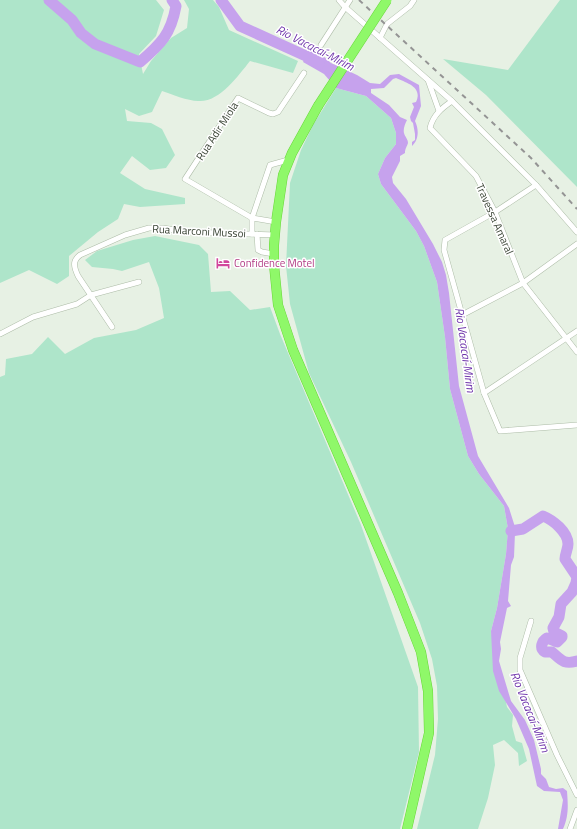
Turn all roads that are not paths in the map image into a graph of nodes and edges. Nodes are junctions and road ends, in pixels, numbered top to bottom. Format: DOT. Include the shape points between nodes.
graph roads {
  1 [pos="339,0"];
  2 [pos="350,0"];
  3 [pos="387,0"];
  4 [pos="414,0"];
  5 [pos="345,7"];
  6 [pos="380,38"];
  7 [pos="321,45"];
  8 [pos="304,73"];
  9 [pos="428,79"];
  10 [pos="452,100"];
  11 [pos="439,111"];
  12 [pos="288,160"];
  13 [pos="536,186"];
  14 [pos="495,212"];
  15 [pos="252,218"];
  16 [pos="276,222"];
  17 [pos="577,232"];
  18 [pos="254,234"];
  19 [pos="275,236"];
  20 [pos="577,244"];
  21 [pos="274,254"];
  22 [pos="139,282"];
  23 [pos="523,283"];
  24 [pos="91,295"];
  25 [pos="462,315"];
  26 [pos="112,326"];
  27 [pos="577,331"];
  28 [pos="0,334"];
  29 [pos="567,339"];
  30 [pos="577,352"];
  31 [pos="484,393"];
  32 [pos="577,426"];
  33 [pos="531,621"];
  34 [pos="577,794"];
  35 [pos="577,810"];
  36 [pos="407,829"];
  37 [pos="570,829"];
  1 -- 5 [label="street"];
  2 -- 5 [label="street"];
  3 -- 12 [label="highway, bridge" via="318,106"];
  4 -- 6 [label="street" via="387,24"];
  5 -- 6 [label="street"];
  5 -- 7 [label="street"];
  6 -- 9 [label="street"];
  8 -- 15 [label="street, Rua Adir Miola" via="278,112 273,114 238,98 185,179"];
  9 -- 10 [label="street"];
  9 -- 11 [label="street"];
  10 -- 11 [label="street, Travessa Amaral"];
  10 -- 13 [label="street"];
  11 -- 14 [label="street, Travessa Amaral" via="430,128 476,176"];
  12 -- 15 [label="street" via="270,165"];
  12 -- 16 [label="highway" via="283,175"];
  13 -- 14 [label="street"];
  13 -- 17 [label="street"];
  14 -- 23 [label="street, Travessa Amaral"];
  14 -- 25 [label="street" via="446,240 444,245"];
  15 -- 16 [label="street"];
  15 -- 18 [label="street"];
  16 -- 19 [label="highway"];
  18 -- 19 [label="street, Rua Marconi Mussoi"];
  18 -- 21 [label="street" via="258,250"];
  18 -- 24 [label="street, Rua Marconi Mussoi" via="149,228 125,235 76,258 76,271"];
  19 -- 21 [label="highway"];
  20 -- 23 [label="street"];
  21 -- 36 [label="highway" via="278,305 293,350 421,652 428,691 429,734"];
  22 -- 24 [label="street"];
  23 -- 25 [label="street"];
  23 -- 29 [label="street, Travessa Amaral"];
  24 -- 26 [label="street, Rua Marconi Mussoi"];
  24 -- 28 [label="street" via="77,304 33,317"];
  25 -- 31 [label="street"];
  27 -- 29 [label="street"];
  29 -- 30 [label="street, Travessa Amaral"];
  29 -- 31 [label="street"];
  31 -- 32 [label="street" via="500,431"];
  33 -- 34 [label="street" via="520,658 520,670"];
  35 -- 37 [label="street"];
}
